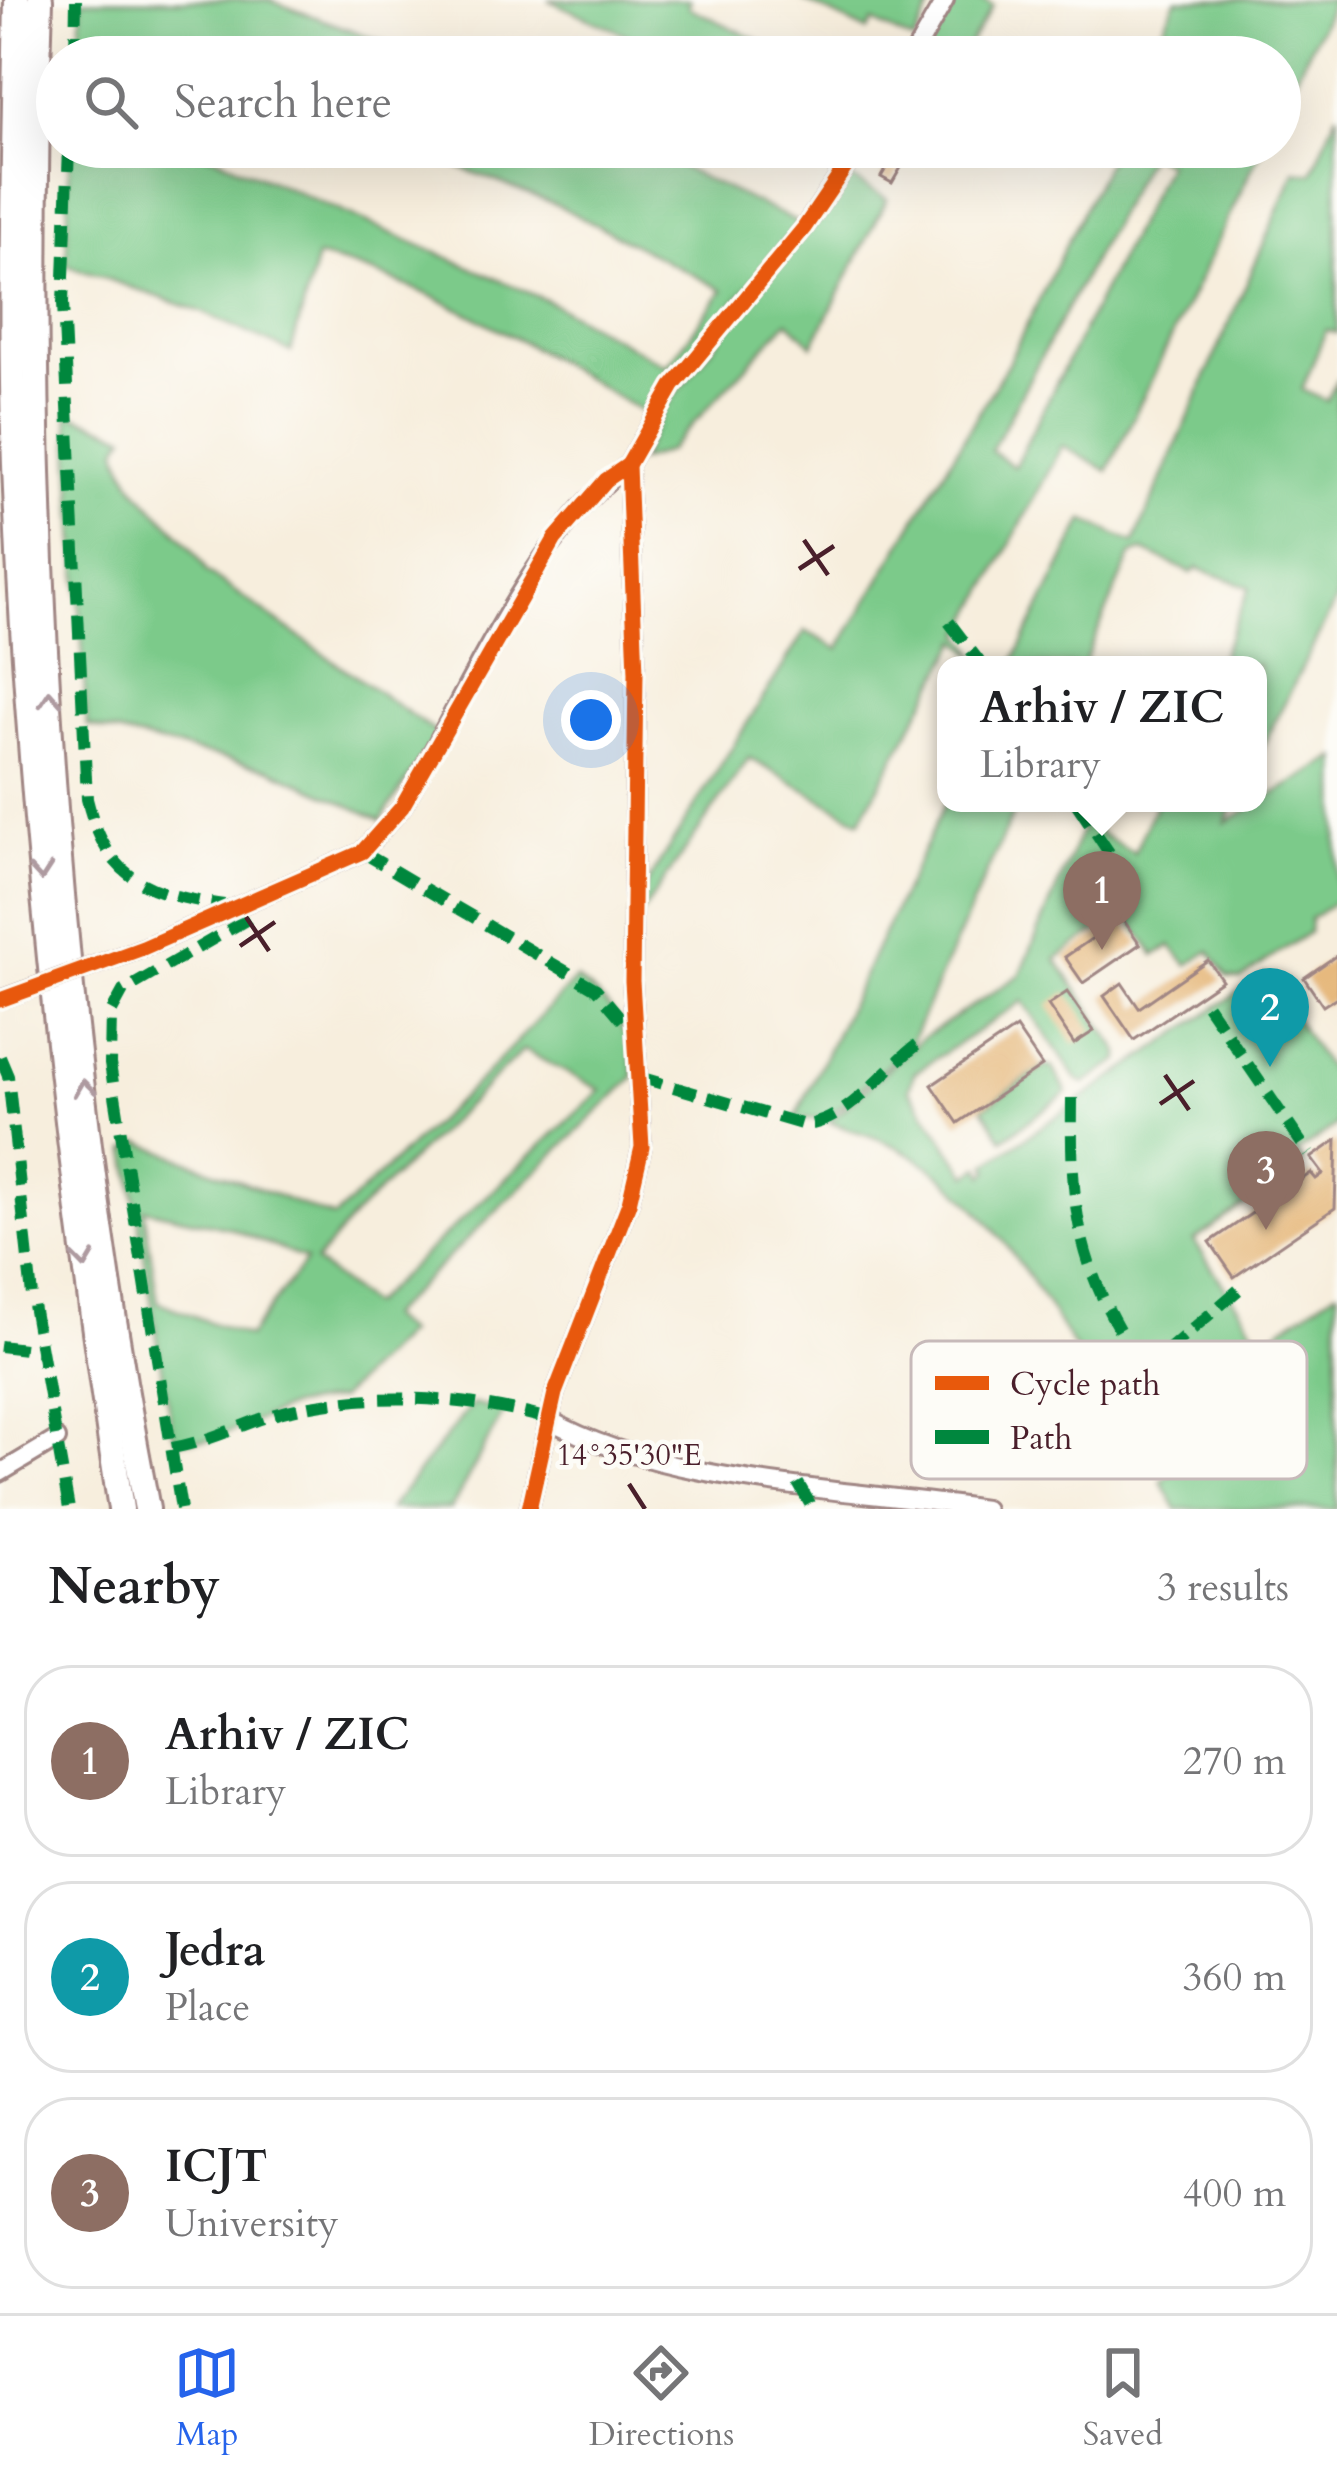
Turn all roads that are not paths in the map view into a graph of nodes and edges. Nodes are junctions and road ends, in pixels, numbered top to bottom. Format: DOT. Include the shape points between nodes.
graph roads {
  1 [pos="17,0"];
  2 [pos="40,0"];
  3 [pos="945,0"];
  4 [pos="39,36"];
  5 [pos="924,36"];
  6 [pos="37,168"];
  7 [pos="845,168"];
  8 [pos="628,465"];
  9 [pos="1,1000"];
  10 [pos="548,1419"];
  11 [pos="57,1439"];
  12 [pos="0,1473"];
  13 [pos="121,1509"];
  14 [pos="147,1509"];
  15 [pos="529,1509"];
  16 [pos="985,1509"];
  1 -- 13 [label="highway, one-way" via="15,485 26,688 52,998"];
  4 -- 2 [label="highway, one-way"];
  3 -- 5 [label="street"];
  14 -- 6 [label="highway, one-way" via="72,995 50,698"];
  7 -- 8 [label="street" via="673,386"];
  8 -- 9 [label="street, bridge" via="555,538 402,806 362,852"];
  8 -- 10 [label="street" via="636,673 632,981 642,1147 629,1203"];
  10 -- 15 [label="street"];
  10 -- 16 [label="street" via="604,1444 713,1471"];
  11 -- 12 [label="street"];
}
